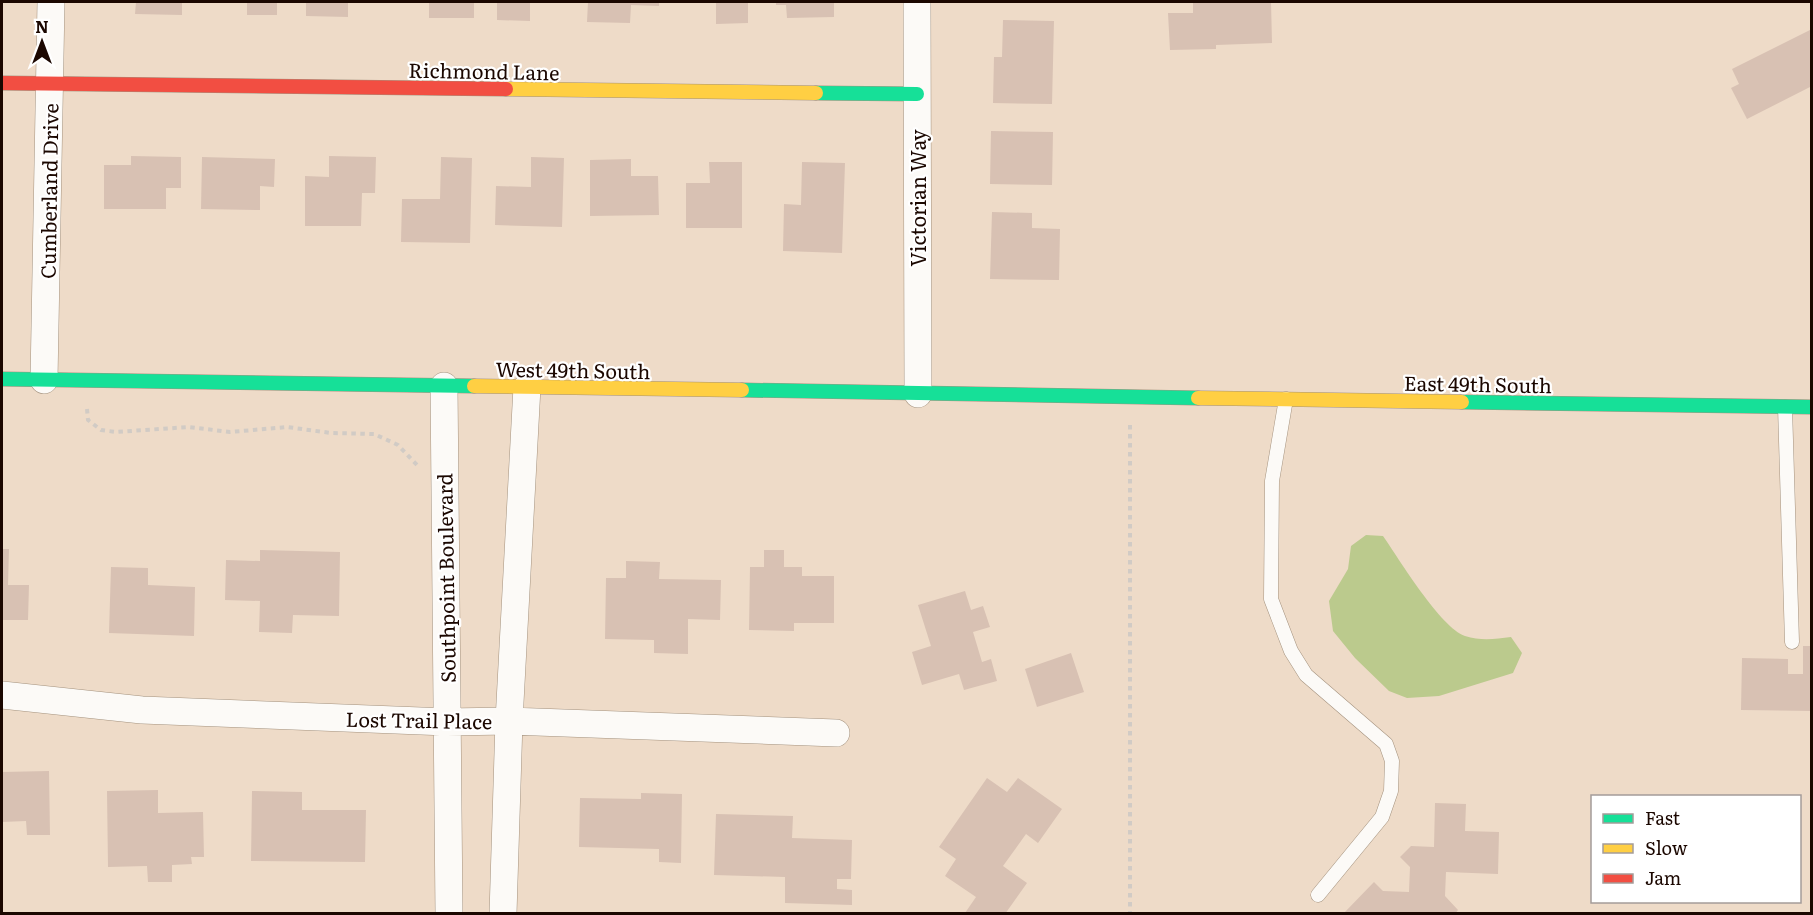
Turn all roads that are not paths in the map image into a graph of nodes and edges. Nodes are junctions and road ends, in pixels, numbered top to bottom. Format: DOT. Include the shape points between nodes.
graph roads {
  1 [pos="51,2"];
  2 [pos="917,2"];
  3 [pos="2,83"];
  4 [pos="50,84"];
  5 [pos="916,94"];
  6 [pos="2,379"];
  7 [pos="44,380"];
  8 [pos="444,386"];
  9 [pos="527,387"];
  10 [pos="918,394"];
  11 [pos="1144,397"];
  12 [pos="1286,399"];
  13 [pos="1785,407"];
  14 [pos="1812,408"];
  15 [pos="1792,642"];
  16 [pos="2,695"];
  17 [pos="509,721"];
  18 [pos="447,722"];
  19 [pos="836,733"];
  20 [pos="1318,895"];
  21 [pos="449,914"];
  22 [pos="503,914"];
  1 -- 4 [label="street, Cumberland Drive"];
  2 -- 5 [label="street, Victorian Way"];
  3 -- 4 [label="street, Richmond Lane"];
  4 -- 5 [label="street, Richmond Lane"];
  4 -- 7 [label="street, Cumberland Drive"];
  5 -- 10 [label="street, Victorian Way"];
  6 -- 7 [label="street, West 49th South"];
  7 -- 8 [label="street, West 49th South"];
  8 -- 9 [label="street, West 49th South"];
  8 -- 18 [label="street, Southpoint Boulevard"];
  9 -- 10 [label="street, West 49th South"];
  9 -- 17 [label="street"];
  10 -- 11 [label="street, West 49th South"];
  11 -- 12 [label="street, East 49th South"];
  12 -- 13 [label="street, East 49th South"];
  12 -- 20 [label="lane" via="1272,481 1271,598 1291,651 1306,675 1386,744 1392,761 1391,790 1382,817"];
  13 -- 14 [label="street, East 49th South"];
  13 -- 15 [label="lane"];
  16 -- 18 [label="street, Lost Trail Place" via="142,710"];
  17 -- 18 [label="street, Lost Trail Place"];
  17 -- 19 [label="street, Lost Trail Place"];
  17 -- 22 [label="street"];
  18 -- 21 [label="street, Southpoint Boulevard"];
}
